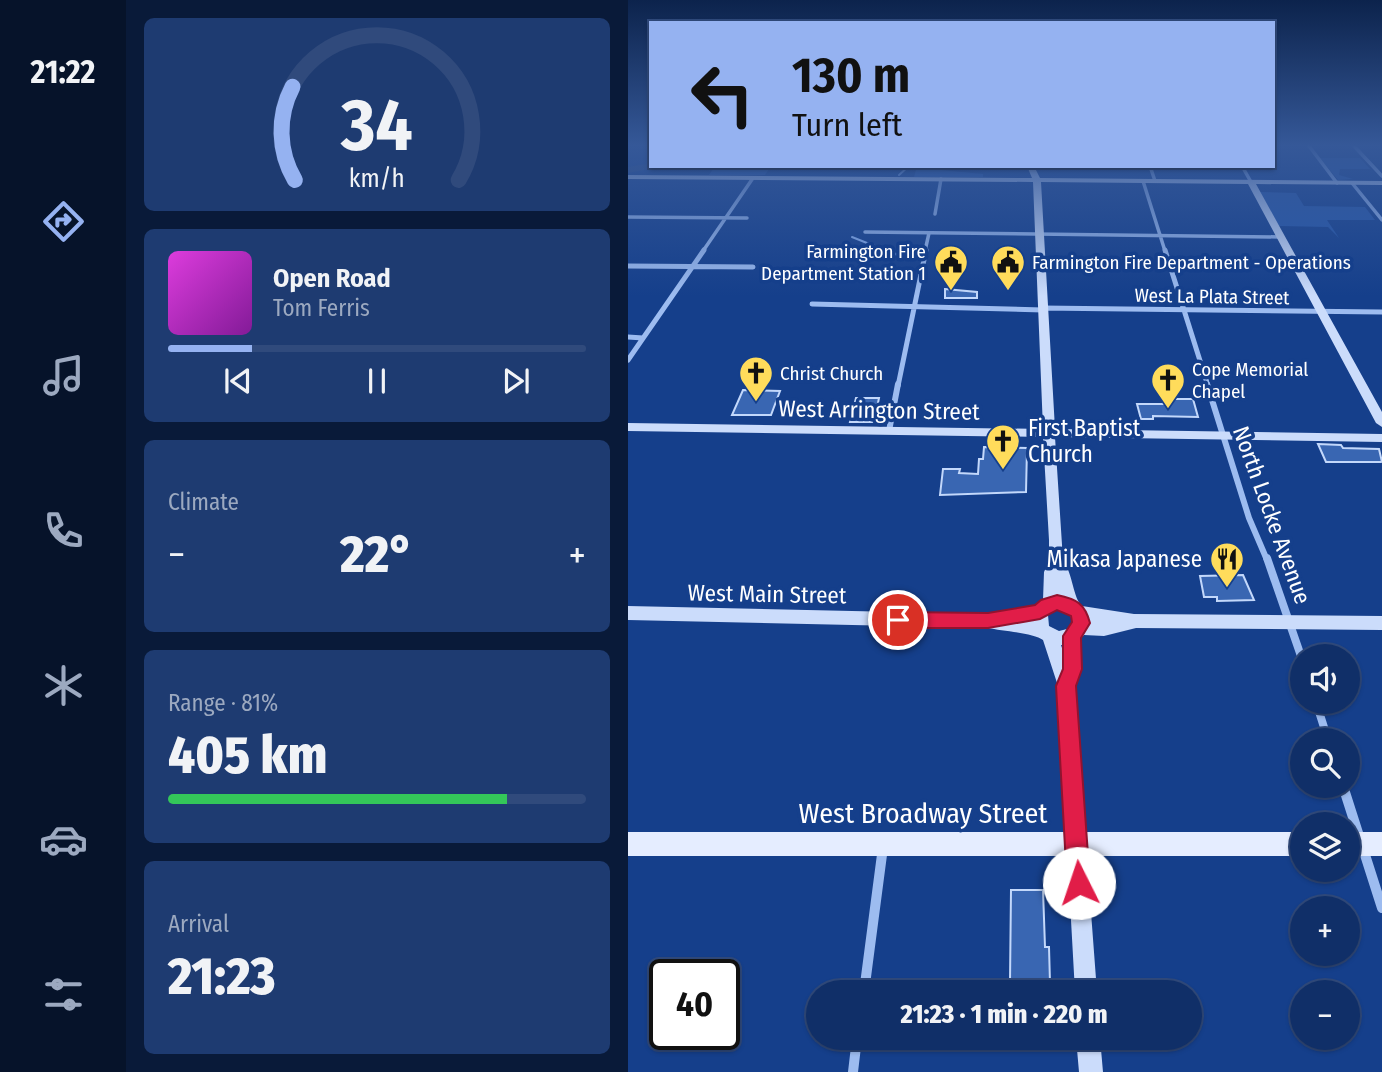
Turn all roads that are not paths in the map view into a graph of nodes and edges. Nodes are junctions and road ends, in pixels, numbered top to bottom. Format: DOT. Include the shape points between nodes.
graph roads {
  1 [pos="741,196"];
  2 [pos="938,196"];
  3 [pos="1038,196"];
  4 [pos="1148,196"];
  5 [pos="1259,196"];
  6 [pos="1363,196"];
  7 [pos="935,214"];
  8 [pos="628,217"];
  9 [pos="726,218"];
  10 [pos="747,218"];
  11 [pos="1382,220"];
  12 [pos="865,232"];
  13 [pos="929,233"];
  14 [pos="1040,234"];
  15 [pos="1160,236"];
  16 [pos="1281,237"];
  17 [pos="628,266"];
  18 [pos="693,266"];
  19 [pos="753,267"];
  20 [pos="812,304"];
  21 [pos="914,308"];
  22 [pos="1042,309"];
  23 [pos="1183,310"];
  24 [pos="1322,312"];
  25 [pos="1382,312"];
  26 [pos="628,337"];
  27 [pos="643,338"];
  28 [pos="628,360"];
  29 [pos="1382,423"];
  30 [pos="628,428"];
  31 [pos="889,431"];
  32 [pos="1049,434"];
  33 [pos="1223,436"];
  34 [pos="1382,438"];
  35 [pos="1056,561"];
  36 [pos="1046,608"];
  37 [pos="628,613"];
  38 [pos="1075,620"];
  39 [pos="988,621"];
  40 [pos="1290,622"];
  41 [pos="1382,623"];
  42 [pos="1045,632"];
  43 [pos="1297,644"];
  44 [pos="1066,686"];
  45 [pos="1347,798"];
  46 [pos="883,842"];
  47 [pos="628,844"];
  48 [pos="1076,844"];
  49 [pos="1290,844"];
  50 [pos="1363,844"];
  51 [pos="1382,908"];
  52 [pos="866,980"];
  53 [pos="1085,980"];
  54 [pos="856,1050"];
  55 [pos="1089,1050"];
  56 [pos="853,1072"];
  57 [pos="1091,1072"];
  1 -- 9 [label="street"];
  2 -- 7 [label="street"];
  3 -- 14 [label="main road"];
  4 -- 15 [label="street, North Locke Avenue"];
  5 -- 16 [label="main road"];
  6 -- 11 [label="street"];
  8 -- 9 [label="street"];
  9 -- 10 [label="street"];
  9 -- 18 [label="street"];
  12 -- 13 [label="street"];
  13 -- 14 [label="street"];
  13 -- 21 [label="street"];
  14 -- 15 [label="street"];
  14 -- 22 [label="main road"];
  15 -- 16 [label="street"];
  15 -- 23 [label="street, North Locke Avenue"];
  16 -- 24 [label="main road"];
  17 -- 18 [label="street"];
  18 -- 19 [label="street"];
  18 -- 27 [label="street"];
  20 -- 21 [label="street, West La Plata Street"];
  21 -- 22 [label="street, West La Plata Street"];
  21 -- 31 [label="street"];
  22 -- 23 [label="street, West La Plata Street"];
  22 -- 32 [label="main road"];
  23 -- 24 [label="street, West La Plata Street"];
  23 -- 33 [label="street, North Locke Avenue"];
  24 -- 25 [label="street, West La Plata Street"];
  24 -- 29 [label="main road"];
  26 -- 27 [label="street"];
  27 -- 28 [label="street"];
  30 -- 31 [label="main road, West Arrington Street"];
  31 -- 32 [label="main road, West Arrington Street"];
  32 -- 33 [label="main road, West Arrington Street"];
  32 -- 35 [label="main road"];
  33 -- 34 [label="main road, West Arrington Street"];
  33 -- 40 [label="street, North Locke Avenue"];
  35 -- 36 [label="main road"];
  35 -- 38 [label="main road" via="1064,573"];
  36 -- 38 [label="main road, West Main Street"];
  36 -- 39 [label="main road, West Main Street"];
  36 -- 42 [label="main road"];
  37 -- 39 [label="main road, West Main Street"];
  38 -- 40 [label="main road" via="1104,629 1134,621"];
  38 -- 42 [label="main road, West Main Street"];
  38 -- 44 [label="main road" via="1073,669"];
  39 -- 42 [label="main road, West Main Street"];
  40 -- 41 [label="main road"];
  40 -- 43 [label="street, North Locke Avenue"];
  42 -- 44 [label="main road"];
  44 -- 48 [label="main road"];
  45 -- 50 [label="street"];
  46 -- 47 [label="main road, West Broadway Street"];
  46 -- 48 [label="main road, West Broadway Street"];
  46 -- 52 [label="street"];
  48 -- 49 [label="main road, West Broadway Street"];
  48 -- 53 [label="main road"];
  50 -- 51 [label="street"];
  54 -- 56 [label="street"];
  55 -- 57 [label="main road"];
}
